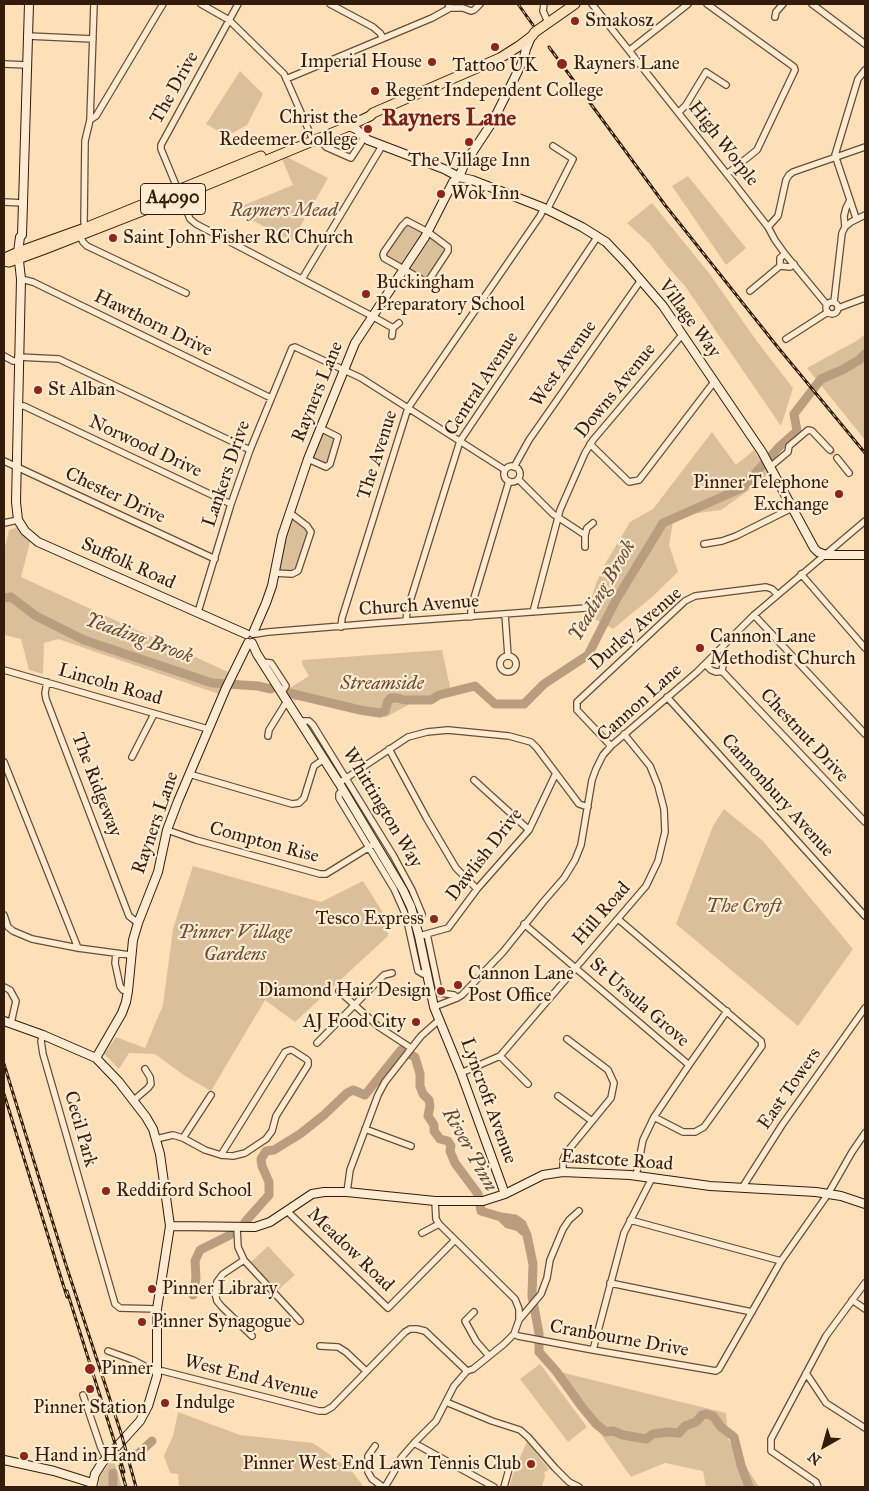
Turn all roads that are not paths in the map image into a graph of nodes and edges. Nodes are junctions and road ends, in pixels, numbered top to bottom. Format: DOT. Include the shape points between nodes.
graph roads {
  1 [pos="29,4"];
  2 [pos="94,4"];
  3 [pos="163,4"];
  4 [pos="201,4"];
  5 [pos="238,4"];
  6 [pos="330,4"];
  7 [pos="480,4"];
  8 [pos="544,4"];
  9 [pos="575,4"];
  10 [pos="592,4"];
  11 [pos="688,4"];
  12 [pos="707,4"];
  13 [pos="783,4"];
  14 [pos="812,4"];
  15 [pos="449,6"];
  16 [pos="775,16"];
  17 [pos="229,20"];
  18 [pos="548,22"];
  19 [pos="533,34"];
  20 [pos="28,36"];
  21 [pos="383,38"];
  22 [pos="93,39"];
  23 [pos="865,44"];
  24 [pos="510,50"];
  25 [pos="630,50"];
  26 [pos="4,64"];
  27 [pos="27,65"];
  28 [pos="521,66"];
  29 [pos="865,70"];
  30 [pos="286,79"];
  31 [pos="726,85"];
  32 [pos="679,112"];
  33 [pos="361,118"];
  34 [pos="90,120"];
  35 [pos="349,126"];
  36 [pos="314,138"];
  37 [pos="364,138"];
  38 [pos="382,146"];
  39 [pos="553,146"];
  40 [pos="865,146"];
  41 [pos="835,157"];
  42 [pos="463,166"];
  43 [pos="727,174"];
  44 [pos="453,176"];
  45 [pos="469,179"];
  46 [pos="179,192"];
  47 [pos="850,200"];
  48 [pos="4,202"];
  49 [pos="23,203"];
  50 [pos="546,209"];
  51 [pos="865,215"];
  52 [pos="856,218"];
  53 [pos="768,227"];
  54 [pos="845,227"];
  55 [pos="428,232"];
  56 [pos="84,233"];
  57 [pos="598,236"];
  58 [pos="785,254"];
  59 [pos="21,255"];
  60 [pos="4,261"];
  61 [pos="794,264"];
  62 [pos="780,266"];
  63 [pos="404,270"];
  64 [pos="21,279"];
  65 [pos="302,280"];
  66 [pos="641,280"];
  67 [pos="750,291"];
  68 [pos="186,293"];
  69 [pos="865,298"];
  70 [pos="834,302"];
  71 [pos="827,305"];
  72 [pos="838,308"];
  73 [pos="828,312"];
  74 [pos="372,316"];
  75 [pos="400,324"];
  76 [pos="393,328"];
  77 [pos="682,335"];
  78 [pos="392,336"];
  79 [pos="786,339"];
  80 [pos="4,356"];
  81 [pos="18,359"];
  82 [pos="344,371"];
  83 [pos="714,382"];
  84 [pos="271,398"];
  85 [pos="18,406"];
  86 [pos="408,408"];
  87 [pos="320,428"];
  88 [pos="460,441"];
  89 [pos="590,444"];
  90 [pos="250,450"];
  91 [pos="830,450"];
  92 [pos="837,458"];
  93 [pos="308,459"];
  94 [pos="4,461"];
  95 [pos="768,463"];
  96 [pos="17,467"];
  97 [pos="514,467"];
  98 [pos="506,470"];
  99 [pos="849,473"];
  100 [pos="518,479"];
  101 [pos="509,481"];
  102 [pos="231,504"];
  103 [pos="792,508"];
  104 [pos="290,513"];
  105 [pos="558,517"];
  106 [pos="18,520"];
  107 [pos="865,521"];
  108 [pos="4,523"];
  109 [pos="592,523"];
  110 [pos="585,535"];
  111 [pos="704,544"];
  112 [pos="585,547"];
  113 [pos="826,555"];
  114 [pos="865,555"];
  115 [pos="215,559"];
  116 [pos="274,573"];
  117 [pos="801,574"];
  118 [pos="777,594"];
  119 [pos="586,608"];
  120 [pos="198,612"];
  121 [pos="533,612"];
  122 [pos="505,614"];
  123 [pos="754,615"];
  124 [pos="471,617"];
  125 [pos="406,621"];
  126 [pos="341,627"];
  127 [pos="254,633"];
  128 [pos="250,643"];
  129 [pos="865,648"];
  130 [pos="256,652"];
  131 [pos="242,653"];
  132 [pos="715,653"];
  133 [pos="508,656"];
  134 [pos="705,664"];
  135 [pos="4,670"];
  136 [pos="722,671"];
  137 [pos="47,682"];
  138 [pos="666,697"];
  139 [pos="287,701"];
  140 [pos="154,714"];
  141 [pos="300,721"];
  142 [pos="208,729"];
  143 [pos="624,734"];
  144 [pos="865,734"];
  145 [pos="268,736"];
  146 [pos="611,746"];
  147 [pos="389,749"];
  148 [pos="132,757"];
  149 [pos="324,759"];
  150 [pos="4,762"];
  151 [pos="556,773"];
  152 [pos="190,774"];
  153 [pos="474,780"];
  154 [pos="343,783"];
  155 [pos="588,808"];
  156 [pos="865,822"];
  157 [pos="168,830"];
  158 [pos="529,830"];
  159 [pos="373,845"];
  160 [pos="477,889"];
  161 [pos="4,915"];
  162 [pos="865,916"];
  163 [pos="618,919"];
  164 [pos="415,920"];
  165 [pos="138,923"];
  166 [pos="524,924"];
  167 [pos="423,935"];
  168 [pos="78,948"];
  169 [pos="116,954"];
  170 [pos="130,955"];
  171 [pos="576,968"];
  172 [pos="392,973"];
  173 [pos="427,973"];
  174 [pos="4,988"];
  175 [pos="128,991"];
  176 [pos="339,991"];
  177 [pos="457,998"];
  178 [pos="356,1004"];
  179 [pos="434,1008"];
  180 [pos="865,1008"];
  181 [pos="726,1011"];
  182 [pos="439,1020"];
  183 [pos="7,1022"];
  184 [pos="44,1035"];
  185 [pos="567,1040"];
  186 [pos="317,1043"];
  187 [pos="408,1052"];
  188 [pos="500,1056"];
  189 [pos="96,1058"];
  190 [pos="689,1064"];
  191 [pos="145,1069"];
  192 [pos="461,1073"];
  193 [pos="528,1084"];
  194 [pos="211,1095"];
  195 [pos="558,1096"];
  196 [pos="134,1100"];
  197 [pos="654,1117"];
  198 [pos="592,1121"];
  199 [pos="365,1129"];
  200 [pos="865,1134"];
  201 [pos="183,1138"];
  202 [pos="156,1139"];
  203 [pos="411,1146"];
  204 [pos="221,1155"];
  205 [pos="563,1172"];
  206 [pos="636,1176"];
  207 [pos="652,1178"];
  208 [pos="742,1188"];
  209 [pos="347,1192"];
  210 [pos="505,1194"];
  211 [pos="828,1194"];
  212 [pos="435,1201"];
  213 [pos="865,1204"];
  214 [pos="287,1211"];
  215 [pos="579,1211"];
  216 [pos="630,1220"];
  217 [pos="439,1224"];
  218 [pos="170,1226"];
  219 [pos="237,1228"];
  220 [pos="422,1232"];
  221 [pos="455,1240"];
  222 [pos="244,1260"];
  223 [pos="781,1261"];
  224 [pos="610,1283"];
  225 [pos="865,1283"];
  226 [pos="852,1300"];
  227 [pos="157,1309"];
  228 [pos="865,1310"];
  229 [pos="474,1312"];
  230 [pos="752,1312"];
  231 [pos="519,1320"];
  232 [pos="300,1321"];
  233 [pos="514,1334"];
  234 [pos="252,1336"];
  235 [pos="320,1346"];
  236 [pos="593,1350"];
  237 [pos="108,1351"];
  238 [pos="489,1356"];
  239 [pos="158,1371"];
  240 [pos="366,1371"];
  241 [pos="467,1371"];
  242 [pos="806,1373"];
  243 [pos="83,1395"];
  244 [pos="446,1402"];
  245 [pos="865,1428"];
  246 [pos="414,1443"];
  247 [pos="375,1446"];
  248 [pos="106,1458"];
  249 [pos="4,1460"];
  250 [pos="512,1462"];
  251 [pos="92,1485"];
  252 [pos="384,1487"];
  253 [pos="494,1487"];
  254 [pos="504,1487"];
  255 [pos="578,1487"];
  256 [pos="818,1487"];
  1 -- 20 [label="street"];
  2 -- 22 [label="street"];
  3 -- 34 [label="street" via="96,116"];
  4 -- 17 [label="street"];
  5 -- 17 [label="street, The Drive"];
  6 -- 21 [label="street" via="373,27"];
  7 -- 15 [label="street" via="471,11"];
  8 -- 18 [label="street"];
  9 -- 18 [label="main road, A4090"];
  10 -- 25 [label="street, High Worple"];
  11 -- 25 [label="street"];
  12 -- 43 [label="street" via="795,70 757,150"];
  13 -- 16 [label="street"];
  14 -- 23 [label="street"];
  15 -- 21 [label="street" via="432,18"];
  17 -- 30 [label="street"];
  17 -- 46 [label="street, The Drive" via="161,145"];
  18 -- 19 [label="main road, A4090"];
  19 -- 24 [label="main road, A4090"];
  19 -- 24 [label="main road, A4090" via="529,33"];
  19 -- 28 [label="street, Rayners Lane"];
  20 -- 22 [label="street"];
  20 -- 27 [label="street"];
  21 -- 30 [label="street"];
  22 -- 34 [label="street"];
  24 -- 28 [label="street" via="520,56"];
  24 -- 33 [label="main road, A4090" via="500,58"];
  25 -- 32 [label="street, High Worple"];
  26 -- 27 [label="street"];
  27 -- 49 [label="street"];
  28 -- 42 [label="street, Rayners Lane" via="493,121"];
  29 -- 41 [label="street" via="858,79"];
  30 -- 36 [label="street"];
  31 -- 32 [label="street" via="706,72"];
  32 -- 43 [label="street, High Worple"];
  33 -- 35 [label="main road, A4090"];
  33 -- 36 [label="main road, A4090"];
  33 -- 37 [label="street"];
  34 -- 56 [label="street" via="85,141"];
  35 -- 36 [label="main road, A4090"];
  35 -- 37 [label="street, Village Way"];
  36 -- 37 [label="street" via="351,158"];
  36 -- 46 [label="main road, A4090"];
  37 -- 38 [label="street, Village Way"];
  38 -- 44 [label="street, Village Way"];
  38 -- 65 [label="street"];
  39 -- 50 [label="street, The Avenue" via="575,160"];
  40 -- 41 [label="street"];
  41 -- 47 [label="street"];
  41 -- 53 [label="street" via="789,175 778,216"];
  42 -- 44 [label="street, Rayners Lane"];
  42 -- 45 [label="street"];
  43 -- 53 [label="street, High Worple"];
  44 -- 45 [label="street, Village Way"];
  44 -- 55 [label="street, Rayners Lane"];
  45 -- 50 [label="street, Village Way"];
  46 -- 56 [label="main road, A4090"];
  46 -- 65 [label="street, The Drive" via="192,222"];
  47 -- 52 [label="street"];
  47 -- 54 [label="street" via="844,216"];
  48 -- 49 [label="street"];
  49 -- 59 [label="street"];
  50 -- 57 [label="street, Village Way"];
  50 -- 86 [label="street, The Avenue"];
  51 -- 52 [label="street"];
  52 -- 54 [label="street"];
  53 -- 58 [label="street, High Worple"];
  54 -- 70 [label="street"];
  55 -- 63 [label="street, Rayners Lane"];
  55 -- 63 [label="street" via="407,221 384,252 384,258"];
  55 -- 63 [label="street" via="448,247 448,251 429,280 424,282"];
  56 -- 59 [label="main road, A4090"];
  56 -- 68 [label="street" via="83,242 88,246"];
  57 -- 66 [label="street, Village Way"];
  57 -- 88 [label="street, Central Avenue"];
  58 -- 61 [label="street, High Worple"];
  58 -- 62 [label="street" via="780,258"];
  59 -- 60 [label="main road, A4090" via="7,257"];
  59 -- 64 [label="street"];
  61 -- 62 [label="street"];
  61 -- 71 [label="street, High Worple"];
  62 -- 67 [label="street"];
  63 -- 74 [label="street, Rayners Lane"];
  64 -- 81 [label="street"];
  64 -- 84 [label="street, Hawthorn Drive"];
  65 -- 74 [label="street, The Drive"];
  66 -- 77 [label="street, Village Way"];
  66 -- 97 [label="street, West Avenue"];
  69 -- 72 [label="street"];
  70 -- 71 [label="street"];
  70 -- 72 [label="street"];
  71 -- 73 [label="street"];
  72 -- 73 [label="street" via="834,314"];
  73 -- 79 [label="street"];
  74 -- 76 [label="street"];
  74 -- 82 [label="street, Rayners Lane" via="355,343"];
  75 -- 76 [label="street"];
  76 -- 78 [label="street"];
  77 -- 83 [label="street, Village Way"];
  77 -- 89 [label="street, Downs Avenue"];
  80 -- 81 [label="street" via="13,361"];
  81 -- 85 [label="street"];
  81 -- 90 [label="street" via="59,359"];
  82 -- 84 [label="street, Lankers Drive" via="292,348"];
  82 -- 86 [label="street"];
  82 -- 87 [label="street, Rayners Lane"];
  83 -- 89 [label="street" via="639,480 629,482"];
  83 -- 95 [label="street, Village Way"];
  84 -- 90 [label="street, Lankers Drive"];
  85 -- 96 [label="street"];
  85 -- 102 [label="street, Norwood Drive" via="33,410"];
  86 -- 88 [label="street"];
  86 -- 126 [label="street, The Avenue"];
  87 -- 93 [label="street, Rayners Lane"];
  87 -- 93 [label="street" via="338,437 330,464 326,467"];
  88 -- 98 [label="street"];
  88 -- 125 [label="street, Central Avenue"];
  89 -- 105 [label="street, Downs Avenue"];
  90 -- 102 [label="street, Lankers Drive"];
  91 -- 95 [label="street" via="808,430 789,446 788,452"];
  92 -- 99 [label="street"];
  93 -- 104 [label="street, Rayners Lane"];
  94 -- 96 [label="street, Chester Drive"];
  95 -- 103 [label="street, Village Way"];
  96 -- 106 [label="street"];
  96 -- 115 [label="street, Chester Drive"];
  97 -- 98 [label="street"];
  97 -- 100 [label="street" via="519,472"];
  98 -- 101 [label="street" via="505,476"];
  100 -- 101 [label="street"];
  100 -- 105 [label="street"];
  101 -- 124 [label="street"];
  102 -- 115 [label="street, Lankers Drive"];
  103 -- 111 [label="street" via="736,536"];
  103 -- 113 [label="street, Village Way" via="814,548"];
  104 -- 116 [label="street, Rayners Lane"];
  104 -- 116 [label="street" via="311,532 298,571"];
  105 -- 110 [label="street"];
  105 -- 121 [label="street, Downs Avenue"];
  106 -- 108 [label="street"];
  106 -- 120 [label="street, Suffolk Road" via="38,542"];
  107 -- 113 [label="street, Cannon Lane"];
  109 -- 110 [label="street"];
  110 -- 112 [label="street"];
  113 -- 114 [label="street"];
  113 -- 117 [label="street, Cannon Lane"];
  115 -- 120 [label="street, Lankers Drive"];
  116 -- 127 [label="street, Rayners Lane"];
  117 -- 118 [label="street, Cannon Lane"];
  117 -- 129 [label="street"];
  118 -- 123 [label="street, Cannon Lane"];
  118 -- 146 [label="street, Durley Avenue" via="766,587 694,596 685,601 578,702 577,710"];
  119 -- 121 [label="street, Church Avenue"];
  120 -- 127 [label="street, Suffolk Road"];
  121 -- 122 [label="street, Church Avenue"];
  122 -- 124 [label="street, Church Avenue"];
  122 -- 133 [label="street"];
  123 -- 132 [label="street, Cannon Lane"];
  123 -- 144 [label="street"];
  124 -- 125 [label="street, Church Avenue"];
  125 -- 126 [label="street, Church Avenue"];
  126 -- 127 [label="street, Church Avenue"];
  127 -- 128 [label="street" via="245,639"];
  128 -- 130 [label="street, Whittington Way"];
  128 -- 131 [label="street, Rayners Lane"];
  130 -- 131 [label="street"];
  130 -- 139 [label="street, Whittington Way"];
  131 -- 142 [label="street, Rayners Lane"];
  132 -- 134 [label="street, Cannon Lane"];
  132 -- 136 [label="street, Chestnut Drive" via="724,665"];
  134 -- 136 [label="street, Chestnut Drive" via="711,670"];
  134 -- 138 [label="street, Cannon Lane"];
  135 -- 137 [label="street, Lincoln Road"];
  136 -- 156 [label="street, Chestnut Drive"];
  137 -- 140 [label="street, Lincoln Road"];
  137 -- 165 [label="street, The Ridgeway" via="45,693 49,708 129,916"];
  138 -- 143 [label="street, Cannon Lane"];
  138 -- 162 [label="street, Cannonbury Avenue"];
  139 -- 141 [label="street, Whittington Way"];
  139 -- 145 [label="street"];
  140 -- 142 [label="street, Lincoln Road"];
  140 -- 148 [label="street"];
  141 -- 149 [label="street, Whittington Way"];
  141 -- 154 [label="street, Whittington Way" via="309,720"];
  142 -- 152 [label="street, Rayners Lane"];
  143 -- 146 [label="street, Cannon Lane"];
  143 -- 163 [label="street, Hill Road" via="650,766 664,809 665,832 658,861 646,886"];
  146 -- 155 [label="street, Cannon Lane" via="596,769"];
  147 -- 151 [label="street" via="408,737 427,732 448,730 509,736 531,742"];
  147 -- 154 [label="street"];
  147 -- 160 [label="street" via="456,868"];
  149 -- 152 [label="street" via="314,766 304,798 292,804"];
  149 -- 154 [label="street, Whittington Way"];
  150 -- 168 [label="street"];
  151 -- 155 [label="street" via="579,804"];
  151 -- 158 [label="street, Dawlish Drive"];
  152 -- 157 [label="street, Rayners Lane"];
  153 -- 158 [label="street"];
  154 -- 159 [label="street, Whittington Way"];
  154 -- 164 [label="street, Whittington Way" via="412,890 422,914"];
  155 -- 166 [label="street, Cannon Lane" via="576,860"];
  157 -- 159 [label="street, Compton Rise" via="320,874 326,874"];
  157 -- 165 [label="street, Rayners Lane" via="158,872"];
  158 -- 160 [label="street, Dawlish Drive"];
  159 -- 164 [label="street, Whittington Way" via="404,890"];
  159 -- 173 [label="street, Whittington Way" via="401,904 418,971"];
  160 -- 167 [label="street, Dawlish Drive" via="448,928"];
  161 -- 168 [label="street" via="12,931 32,939"];
  163 -- 171 [label="street, Hill Road"];
  163 -- 181 [label="street"];
  164 -- 167 [label="street, Whittington Way"];
  165 -- 170 [label="street, Rayners Lane"];
  166 -- 171 [label="street, St Ursula Grove"];
  166 -- 177 [label="street, Cannon Lane" via="503,952"];
  167 -- 173 [label="street, Whittington Way"];
  167 -- 177 [label="street" via="439,991"];
  168 -- 169 [label="street"];
  169 -- 170 [label="street"];
  169 -- 175 [label="street" via="114,963 120,986"];
  170 -- 175 [label="street, Rayners Lane"];
  171 -- 188 [label="street, Hill Road"];
  171 -- 190 [label="street, St Ursula Grove"];
  172 -- 178 [label="street" via="384,975"];
  173 -- 179 [label="street, Whittington Way"];
  174 -- 183 [label="street" via="10,990 16,1001"];
  175 -- 189 [label="street, Rayners Lane" via="122,1013"];
  176 -- 178 [label="street"];
  177 -- 179 [label="street, Cannon Lane"];
  178 -- 186 [label="street"];
  178 -- 187 [label="street"];
  179 -- 182 [label="street, Whittington Way"];
  180 -- 208 [label="street, East Towers" via="782,1125"];
  181 -- 190 [label="street"];
  181 -- 197 [label="street" via="761,1041 762,1046 704,1127 695,1132 683,1132"];
  182 -- 187 [label="street"];
  182 -- 192 [label="street, Lyncroft Avenue"];
  183 -- 184 [label="street"];
  184 -- 189 [label="street"];
  184 -- 227 [label="street, Cecil Park" via="41,1041 43,1054 114,1304 120,1308"];
  185 -- 198 [label="street" via="608,1070 614,1083 611,1098"];
  187 -- 199 [label="street" via="385,1082"];
  188 -- 192 [label="street, Hill Road"];
  188 -- 193 [label="street"];
  189 -- 196 [label="street"];
  190 -- 197 [label="street"];
  191 -- 196 [label="street" via="151,1084"];
  192 -- 210 [label="street, Lyncroft Avenue"];
  194 -- 201 [label="street"];
  195 -- 198 [label="street"];
  196 -- 202 [label="street"];
  197 -- 206 [label="street" via="643,1140"];
  198 -- 205 [label="street" via="566,1153"];
  199 -- 203 [label="street"];
  199 -- 209 [label="street" via="350,1170"];
  200 -- 211 [label="street"];
  201 -- 202 [label="street" via="173,1135"];
  201 -- 204 [label="street"];
  202 -- 218 [label="street"];
  204 -- 204 [label="street" via="245,1153 266,1139 276,1116 308,1064 306,1059 290,1050 285,1052"];
  205 -- 206 [label="street, Eastcote Road"];
  205 -- 210 [label="street, Eastcote Road" via="543,1175"];
  206 -- 207 [label="street, Eastcote Road"];
  207 -- 208 [label="street, Eastcote Road"];
  207 -- 216 [label="street"];
  208 -- 211 [label="street, Eastcote Road"];
  209 -- 212 [label="street, Eastcote Road"];
  209 -- 214 [label="street, Eastcote Road" via="312,1194"];
  210 -- 212 [label="street, Eastcote Road" via="479,1202"];
  211 -- 213 [label="street, Eastcote Road"];
  211 -- 223 [label="street"];
  212 -- 217 [label="street"];
  214 -- 219 [label="street, Eastcote Road" via="270,1222"];
  214 -- 221 [label="street, Meadow Road" via="388,1308"];
  215 -- 231 [label="street" via="563,1229 541,1294"];
  216 -- 223 [label="street"];
  216 -- 224 [label="street"];
  217 -- 220 [label="street"];
  217 -- 221 [label="street"];
  218 -- 219 [label="street, Eastcote Road"];
  218 -- 227 [label="street"];
  219 -- 222 [label="street" via="238,1247"];
  221 -- 231 [label="street" via="515,1299"];
  222 -- 232 [label="street"];
  222 -- 234 [label="street" via="223,1274 215,1293 222,1307"];
  223 -- 230 [label="street"];
  224 -- 230 [label="street"];
  224 -- 236 [label="street"];
  225 -- 226 [label="street"];
  226 -- 228 [label="street"];
  226 -- 242 [label="street" via="826,1336"];
  227 -- 239 [label="street"];
  229 -- 238 [label="street" via="465,1321"];
  230 -- 236 [label="street, Cranbourne Drive" via="716,1371"];
  231 -- 233 [label="street"];
  233 -- 236 [label="street, Cranbourne Drive"];
  233 -- 238 [label="street"];
  235 -- 240 [label="street" via="346,1352"];
  237 -- 239 [label="street, West End Avenue"];
  238 -- 241 [label="street"];
  239 -- 240 [label="street, West End Avenue" via="319,1412 332,1407"];
  239 -- 248 [label="street" via="140,1421"];
  240 -- 241 [label="street, West End Avenue" via="405,1332 417,1329 429,1334"];
  241 -- 244 [label="street"];
  242 -- 245 [label="street" via="826,1403"];
  242 -- 256 [label="street" via="771,1439 771,1451 816,1482"];
  243 -- 248 [label="street"];
  244 -- 246 [label="street" via="436,1421"];
  244 -- 255 [label="street" via="520,1430 569,1482"];
  246 -- 252 [label="street"];
  246 -- 253 [label="street"];
  247 -- 252 [label="street" via="368,1450 368,1472"];
  248 -- 251 [label="street"];
  249 -- 251 [label="street" via="54,1471"];
  250 -- 254 [label="street"];
}
